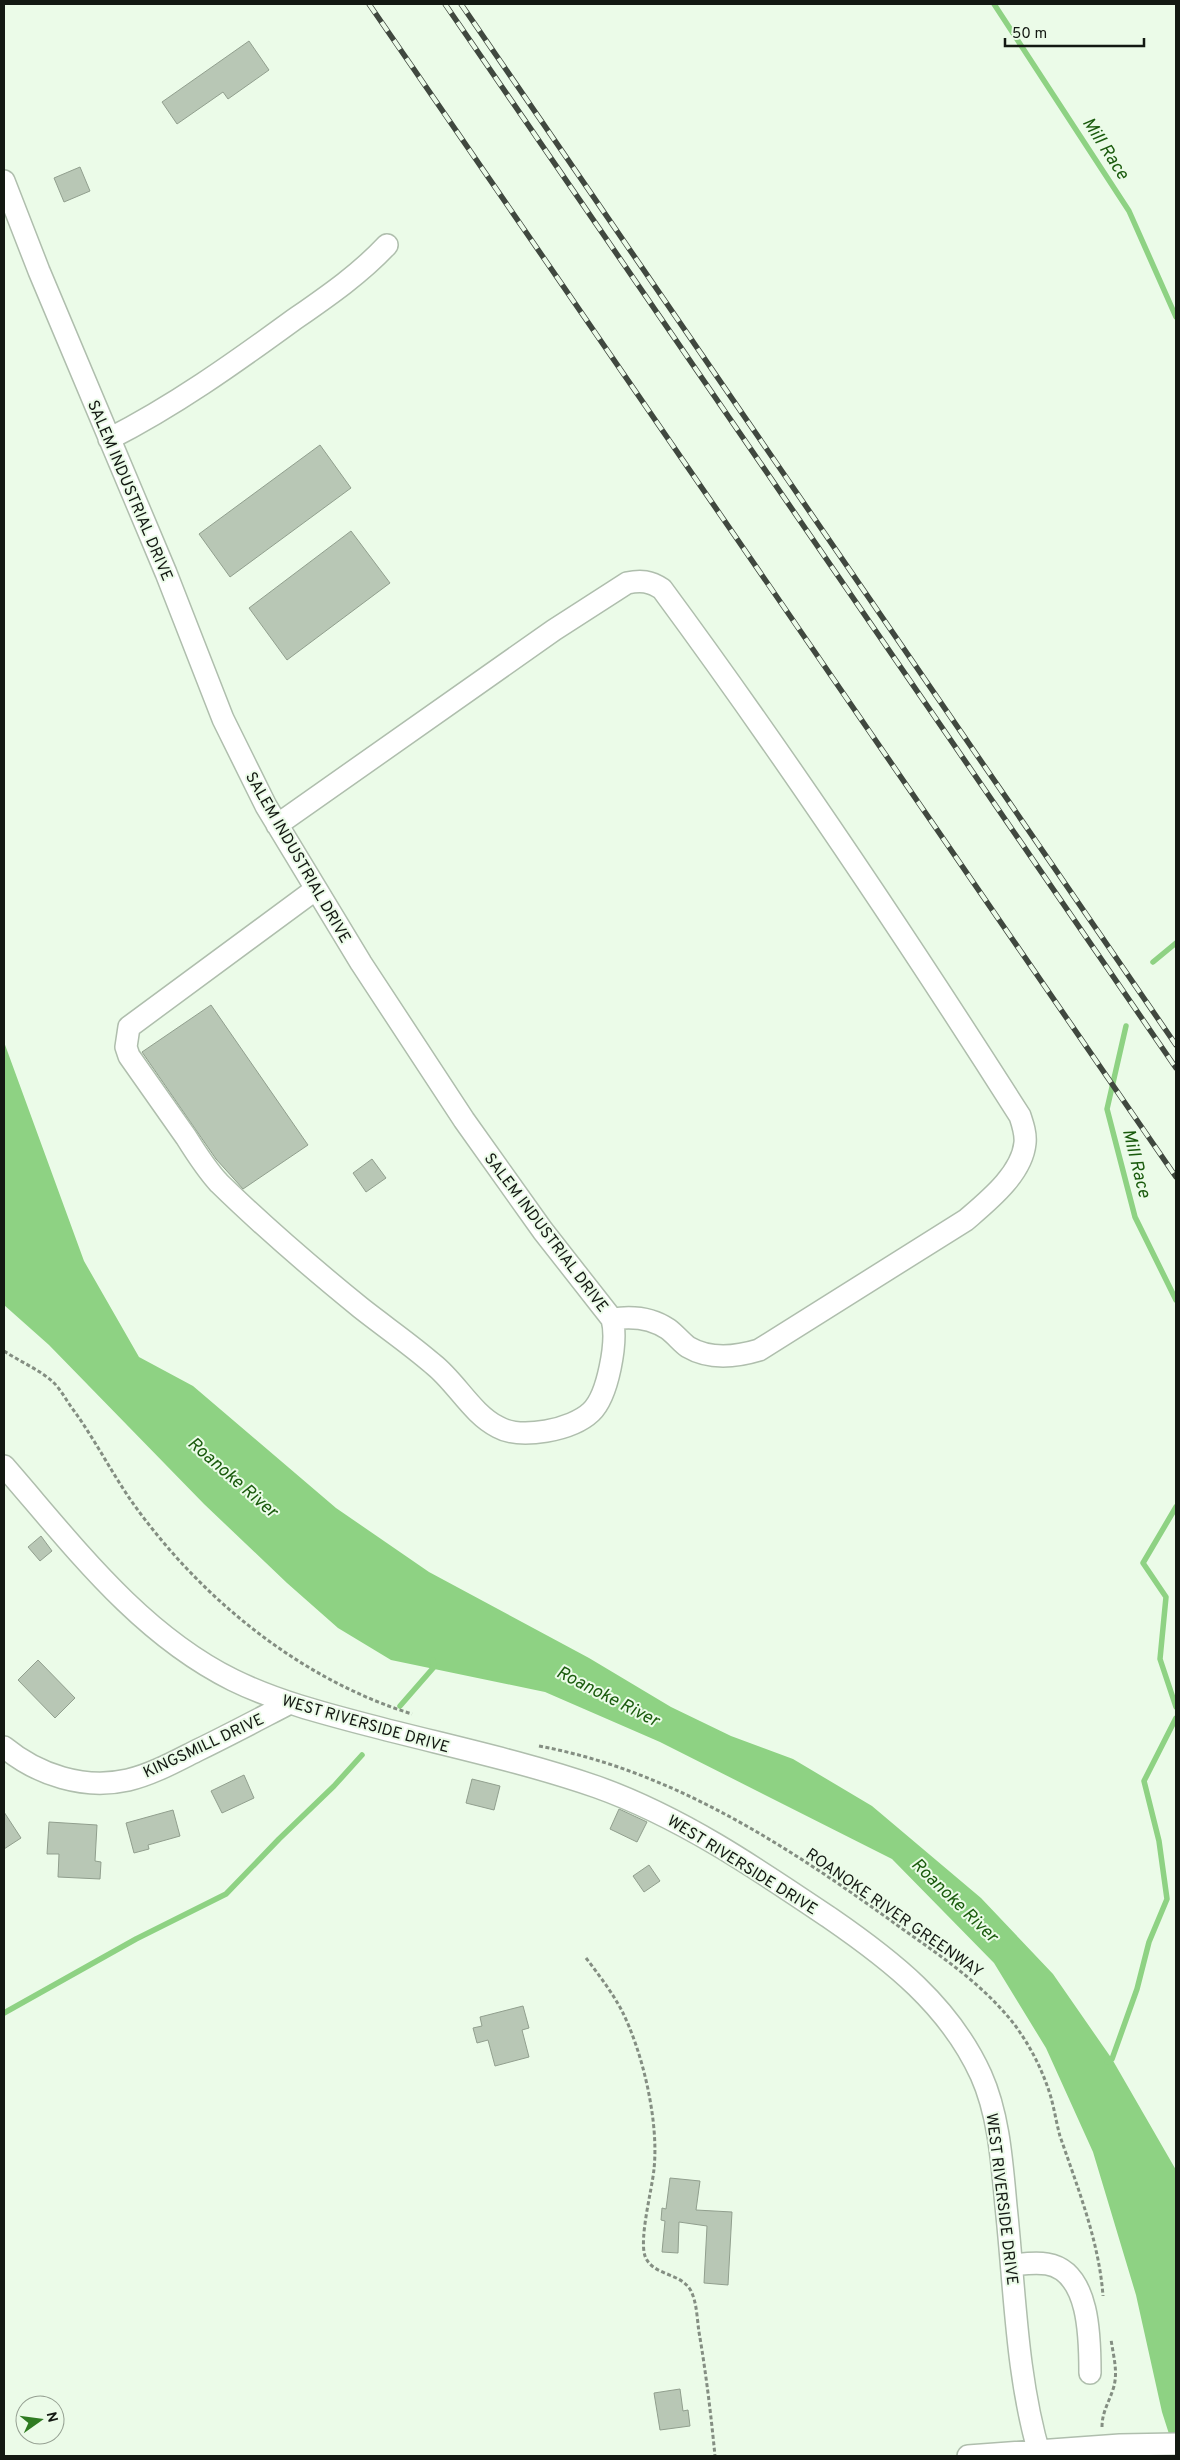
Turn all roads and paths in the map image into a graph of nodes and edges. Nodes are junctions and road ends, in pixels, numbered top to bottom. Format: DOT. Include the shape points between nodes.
graph roads {
  1 [pos="4,182"];
  2 [pos="387,245"];
  3 [pos="109,439"];
  4 [pos="277,825"];
  5 [pos="316,889"];
  6 [pos="612,1319"];
  7 [pos="4,1351"];
  8 [pos="4,1466"];
  9 [pos="290,1703"];
  10 [pos="415,1715"];
  11 [pos="533,1745"];
  12 [pos="4,1748"];
  13 [pos="586,1958"];
  14 [pos="1012,2265"];
  15 [pos="1104,2303"];
  16 [pos="1110,2334"];
  17 [pos="1090,2372"];
  18 [pos="1102,2421"];
  19 [pos="1176,2444"];
  20 [pos="1039,2454"];
  21 [pos="715,2456"];
  22 [pos="968,2456"];
  1 -- 3 [label="street, SALEM INDUSTRIAL DRIVE"];
  2 -- 3 [label="street" via="375,258 254,350 152,418"];
  3 -- 4 [label="street, SALEM INDUSTRIAL DRIVE" via="223,718"];
  4 -- 5 [label="street, SALEM INDUSTRIAL DRIVE"];
  4 -- 6 [label="street" via="554,630 627,583 639,580 651,582 662,589 732,683 853,858 1020,1116 1025,1143 1014,1172 966,1220 759,1350 723,1357 706,1354 688,1347 667,1329 651,1321"];
  5 -- 6 [label="street, SALEM INDUSTRIAL DRIVE" via="464,1120 543,1231"];
  5 -- 6 [label="street" via="129,1027 126,1047 135,1064 219,1182 279,1239 444,1372 481,1414 498,1427 513,1432 563,1428 593,1411 601,1398 614,1345"];
  7 -- 10 [label="path" via="53,1382 139,1512 204,1585 257,1633 307,1668 369,1698"];
  8 -- 9 [label="street, WEST RIVERSIDE DRIVE" via="109,1585 150,1625 221,1674"];
  9 -- 12 [label="street, KINGSMILL DRIVE" via="152,1772 128,1780 102,1783 52,1776"];
  9 -- 14 [label="street, WEST RIVERSIDE DRIVE" via="545,1771 648,1807 699,1833 772,1879 894,1966 930,1998 952,2024 983,2079 997,2129"];
  11 -- 15 [label="path, ROANOKE RIVER GREENWAY" via="603,1761 690,1796 812,1866 971,1978 1014,2024 1041,2070 1096,2248"];
  13 -- 21 [label="path" via="622,2012 646,2087 655,2142 643,2248 650,2265 687,2285 694,2298"];
  14 -- 17 [label="street" via="1048,2264 1071,2278 1085,2310"];
  14 -- 20 [label="street, WEST RIVERSIDE DRIVE" via="1024,2382"];
  16 -- 18 [label="path" via="1116,2364 1114,2387"];
  19 -- 20 [label="street" via="1120,2445"];
  20 -- 22 [label="street"];
}
